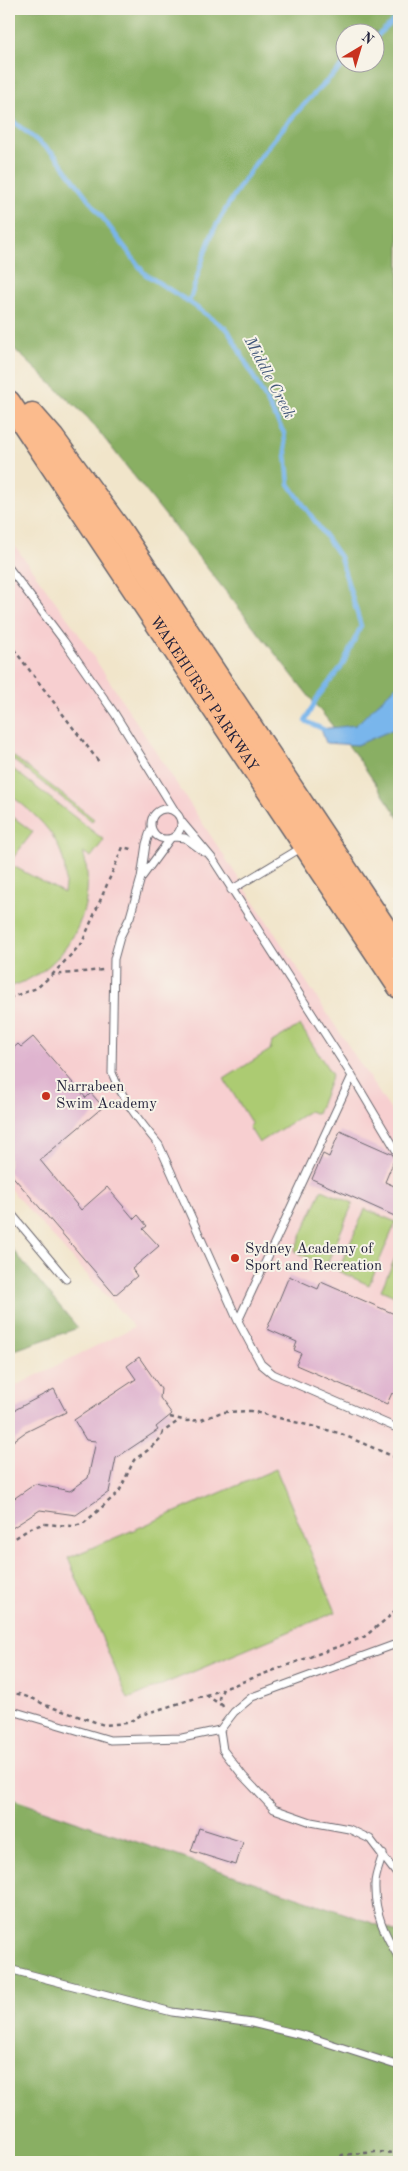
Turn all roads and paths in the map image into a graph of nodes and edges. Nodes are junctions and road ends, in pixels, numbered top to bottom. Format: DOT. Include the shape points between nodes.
graph roads {
  1 [pos="9,387"];
  2 [pos="9,402"];
  3 [pos="9,568"];
  4 [pos="9,643"];
  5 [pos="99,762"];
  6 [pos="307,810"];
  7 [pos="175,811"];
  8 [pos="181,821"];
  9 [pos="151,828"];
  10 [pos="172,838"];
  11 [pos="304,846"];
  12 [pos="145,853"];
  13 [pos="212,858"];
  14 [pos="141,878"];
  15 [pos="231,890"];
  16 [pos="399,949"];
  17 [pos="399,965"];
  18 [pos="114,970"];
  19 [pos="52,975"];
  20 [pos="399,987"];
  21 [pos="9,998"];
  22 [pos="352,1076"];
  23 [pos="399,1155"];
  24 [pos="9,1211"];
  25 [pos="66,1280"];
  26 [pos="238,1320"];
  27 [pos="170,1417"];
  28 [pos="181,1419"];
  29 [pos="399,1429"];
  30 [pos="399,1459"];
  31 [pos="9,1542"];
  32 [pos="399,1606"];
  33 [pos="399,1643"];
  34 [pos="223,1689"];
  35 [pos="9,1691"];
  36 [pos="206,1695"];
  37 [pos="221,1705"];
  38 [pos="9,1710"];
  39 [pos="231,1715"];
  40 [pos="220,1730"];
  41 [pos="383,1854"];
  42 [pos="399,1877"];
  43 [pos="399,1958"];
  44 [pos="9,1969"];
  45 [pos="399,2066"];
  46 [pos="399,2153"];
  47 [pos="335,2162"];
  1 -- 6 [label="main road, WAKEHURST PARKWAY" via="54,438 120,530"];
  2 -- 11 [label="main road, WAKEHURST PARKWAY"];
  3 -- 7 [label="lane" via="115,714"];
  4 -- 5 [label="path"];
  6 -- 11 [label="street"];
  6 -- 16 [label="main road, WAKEHURST PARKWAY"];
  7 -- 8 [label="lane"];
  7 -- 9 [label="lane" via="165,808 156,812"];
  8 -- 10 [label="lane" via="180,830"];
  8 -- 13 [label="lane"];
  9 -- 10 [label="lane" via="160,838"];
  9 -- 12 [label="lane"];
  10 -- 13 [label="lane" via="185,838"];
  10 -- 14 [label="lane"];
  11 -- 15 [label="lane"];
  11 -- 17 [label="street" via="321,855"];
  11 -- 20 [label="main road, WAKEHURST PARKWAY"];
  12 -- 14 [label="lane"];
  12 -- 19 [label="path" via="123,847 82,943"];
  13 -- 15 [label="lane"];
  14 -- 18 [label="lane" via="130,917 120,937"];
  15 -- 22 [label="lane"];
  18 -- 19 [label="path"];
  18 -- 26 [label="lane" via="112,1073 130,1108 159,1145"];
  19 -- 21 [label="path" via="37,988"];
  22 -- 23 [label="lane"];
  22 -- 26 [label="lane"];
  24 -- 25 [label="lane"];
  26 -- 29 [label="lane" via="261,1364 274,1374"];
  27 -- 28 [label="path"];
  28 -- 30 [label="path" via="201,1420 222,1412 251,1412 339,1433"];
  28 -- 31 [label="path" via="134,1460 119,1492 83,1524 43,1524"];
  32 -- 34 [label="path" via="364,1637"];
  33 -- 39 [label="lane" via="252,1697"];
  34 -- 36 [label="path"];
  34 -- 37 [label="path" via="219,1698"];
  35 -- 36 [label="path" via="104,1725 127,1723 141,1715"];
  36 -- 37 [label="path"];
  37 -- 39 [label="path"];
  38 -- 40 [label="lane" via="110,1740 182,1738"];
  39 -- 40 [label="lane"];
  40 -- 41 [label="lane" via="223,1750 274,1810 311,1822 349,1829 370,1838"];
  41 -- 42 [label="lane"];
  41 -- 43 [label="lane" via="375,1883 378,1913 383,1932"];
  44 -- 45 [label="lane" via="172,2012 252,2023 306,2036"];
  46 -- 47 [label="path" via="342,2155"];
}
